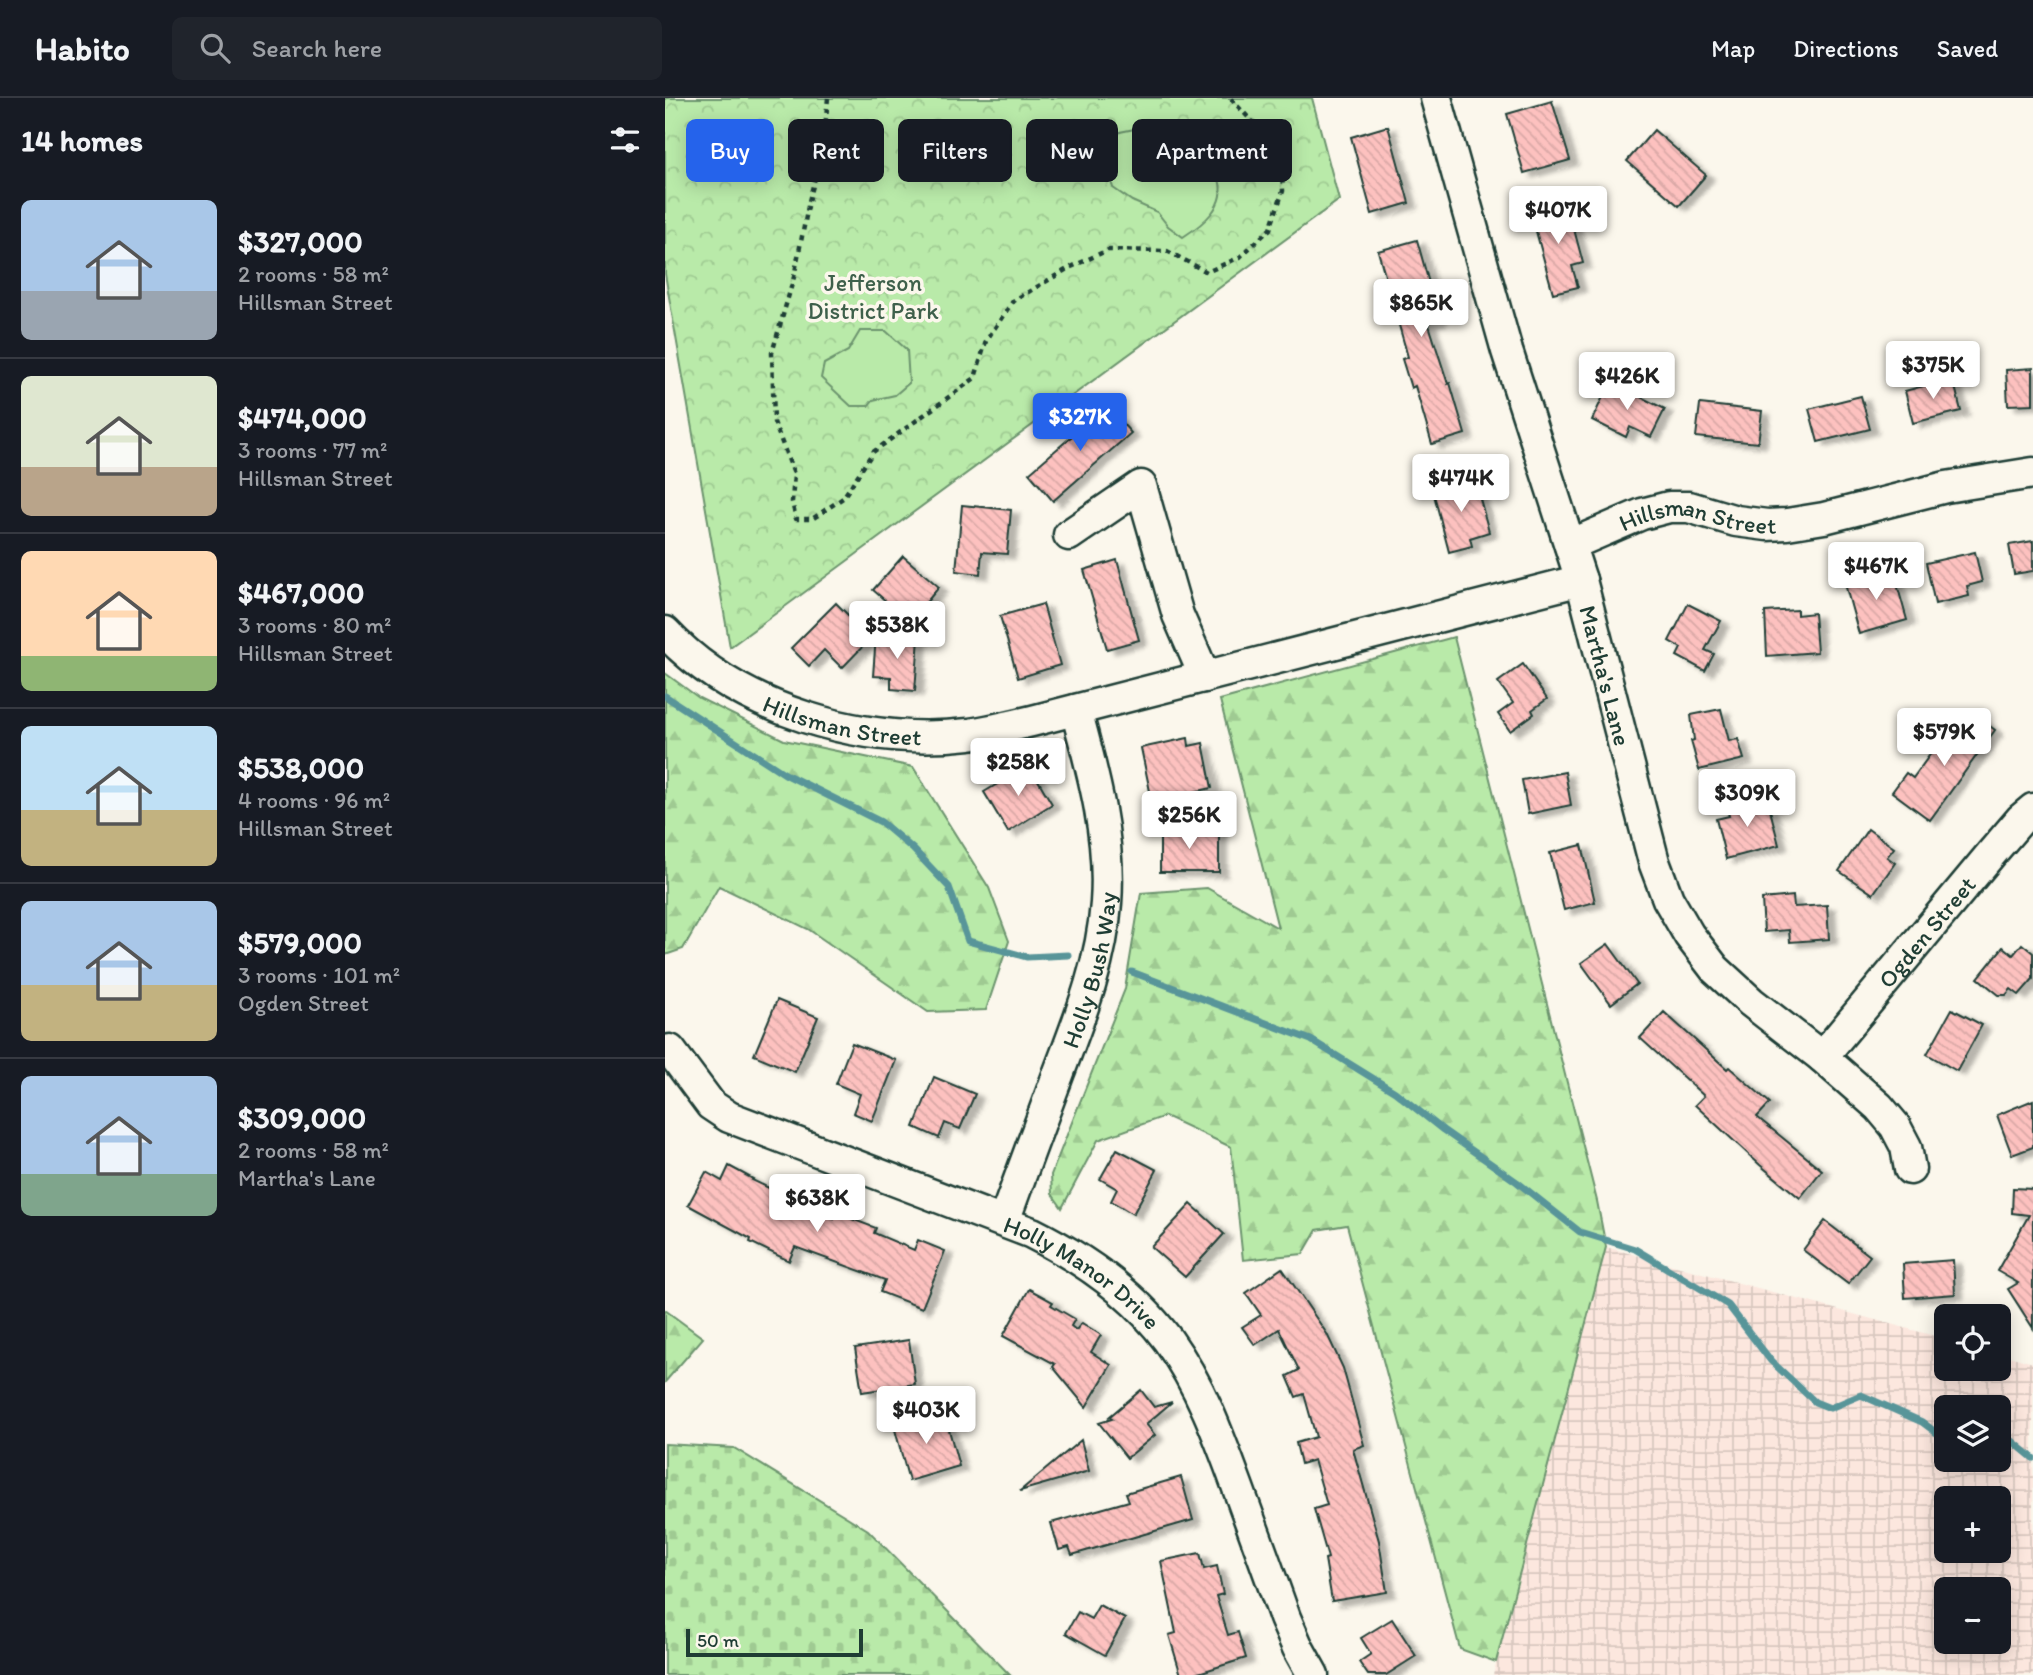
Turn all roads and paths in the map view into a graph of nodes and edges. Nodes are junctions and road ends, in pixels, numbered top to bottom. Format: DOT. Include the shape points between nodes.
graph roads {
  1 [pos="828,98"];
  2 [pos="1230,98"];
  3 [pos="1436,98"];
  4 [pos="2033,473"];
  5 [pos="1069,536"];
  6 [pos="1570,545"];
  7 [pos="1581,580"];
  8 [pos="665,632"];
  9 [pos="1205,677"];
  10 [pos="1076,710"];
  11 [pos="2033,809"];
  12 [pos="670,1050"];
  13 [pos="1822,1057"];
  14 [pos="1910,1169"];
  15 [pos="1003,1221"];
  16 [pos="1313,1675"];
  1 -- 2 [label="path" via="824,147 772,353 774,422 794,474 796,519 812,519 843,498 873,452 975,378 986,341 1013,301 1108,250 1167,251 1207,272 1240,257 1270,229 1283,191 1281,152"];
  3 -- 6 [label="street, Martha's Lane" via="1507,351"];
  4 -- 6 [label="street, Hillsman Street" via="1946,487 1787,524 1767,525 1689,507 1669,507"];
  5 -- 9 [label="street" via="1140,486 1178,615"];
  6 -- 7 [label="street, Martha's Lane"];
  7 -- 9 [label="street, Hillsman Street"];
  7 -- 13 [label="street, Martha's Lane" via="1654,862 1668,898 1715,969"];
  8 -- 10 [label="street, Hillsman Street" via="707,668 747,693 825,723 872,733 970,734"];
  9 -- 10 [label="street, Hillsman Street"];
  10 -- 15 [label="street, Holly Bush Way" via="1103,824 1107,874 1100,949 1087,998"];
  11 -- 13 [label="street, Ogden Street"];
  12 -- 15 [label="street, Holly Manor Drive" via="698,1091 729,1117"];
  13 -- 14 [label="street, Martha's Lane" via="1895,1126"];
  15 -- 16 [label="street, Holly Manor Drive" via="1068,1252 1107,1279 1167,1340 1213,1420 1285,1618"];
}
